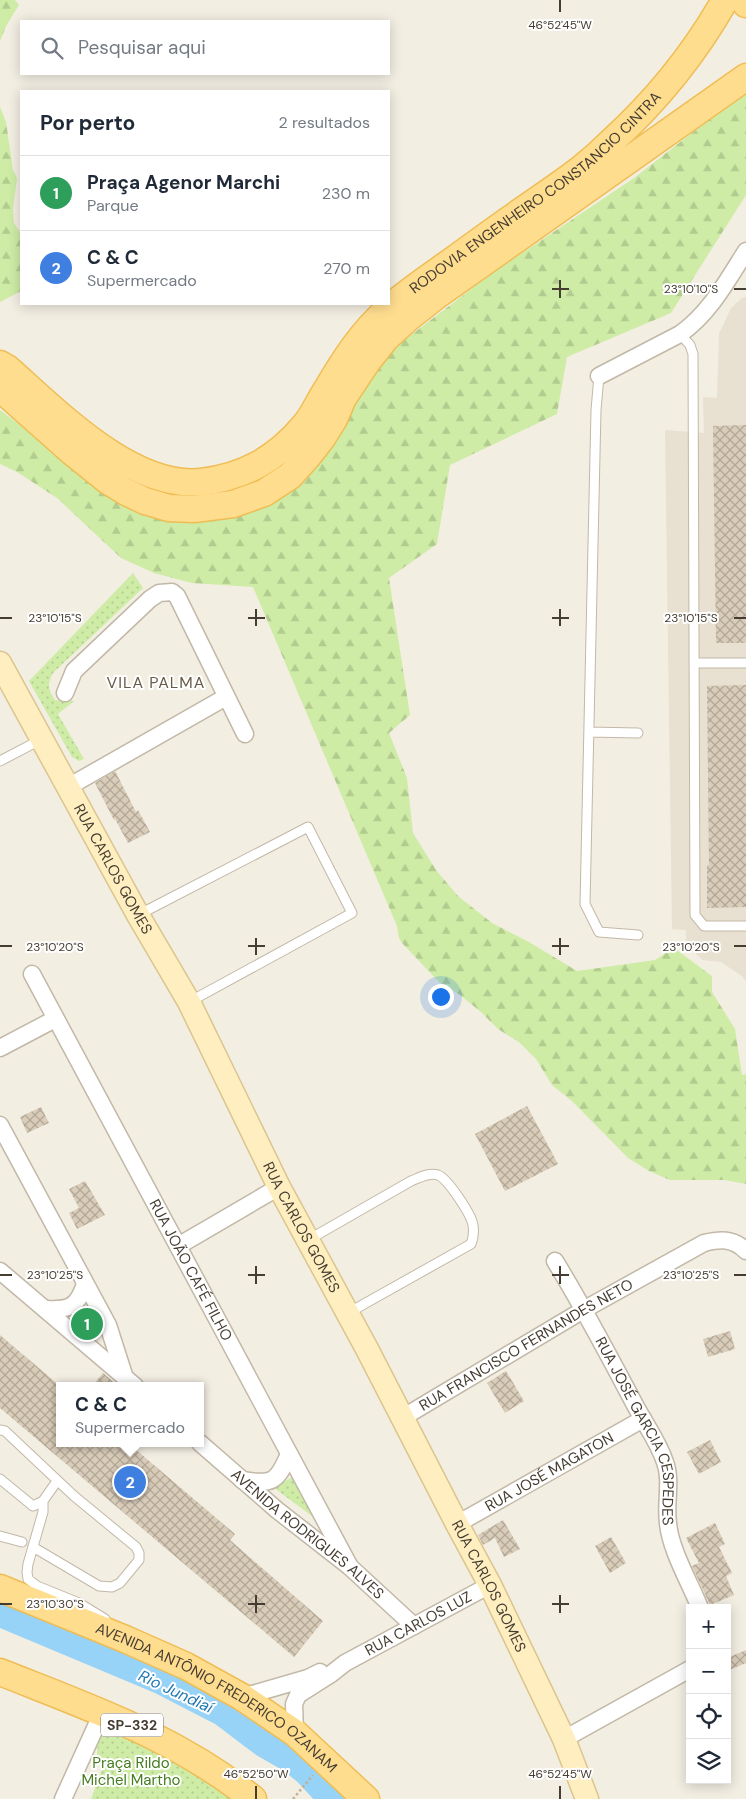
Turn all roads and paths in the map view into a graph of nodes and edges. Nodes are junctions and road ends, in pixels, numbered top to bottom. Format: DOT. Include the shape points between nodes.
graph roads {
  1 [pos="724,0"];
  2 [pos="745,0"];
  3 [pos="746,4"];
  4 [pos="746,77"];
  5 [pos="746,251"];
  6 [pos="680,334"];
  7 [pos="0,364"];
  8 [pos="599,376"];
  9 [pos="3,394"];
  10 [pos="0,663"];
  11 [pos="694,663"];
  12 [pos="746,663"];
  13 [pos="5,686"];
  14 [pos="65,693"];
  15 [pos="226,697"];
  16 [pos="589,732"];
  17 [pos="638,733"];
  18 [pos="245,734"];
  19 [pos="42,739"];
  20 [pos="0,761"];
  21 [pos="68,788"];
  22 [pos="138,915"];
  23 [pos="746,926"];
  24 [pos="638,935"];
  25 [pos="32,974"];
  26 [pos="189,1002"];
  27 [pos="55,1019"];
  28 [pos="0,1048"];
  29 [pos="0,1125"];
  30 [pos="279,1188"];
  31 [pos="308,1240"];
  32 [pos="178,1246"];
  33 [pos="746,1251"];
  34 [pos="555,1261"];
  35 [pos="0,1270"];
  36 [pos="85,1284"];
  37 [pos="45,1309"];
  38 [pos="585,1309"];
  39 [pos="348,1313"];
  40 [pos="130,1380"];
  41 [pos="402,1418"];
  42 [pos="643,1419"];
  43 [pos="0,1430"];
  44 [pos="204,1447"];
  45 [pos="289,1454"];
  46 [pos="0,1479"];
  47 [pos="242,1480"];
  48 [pos="57,1481"];
  49 [pos="43,1501"];
  50 [pos="457,1524"];
  51 [pos="0,1536"];
  52 [pos="22,1542"];
  53 [pos="33,1546"];
  54 [pos="350,1567"];
  55 [pos="490,1585"];
  56 [pos="0,1588"];
  57 [pos="698,1604"];
  58 [pos="414,1626"];
  59 [pos="125,1639"];
  60 [pos="346,1662"];
  61 [pos="686,1671"];
  62 [pos="0,1672"];
  63 [pos="242,1697"];
  64 [pos="102,1713"];
  65 [pos="295,1733"];
  66 [pos="564,1739"];
  67 [pos="318,1770"];
  68 [pos="63,1799"];
  69 [pos="252,1799"];
  70 [pos="293,1799"];
  71 [pos="366,1799"];
  72 [pos="587,1799"];
  1 -- 7 [label="main road, RODOVIA ENGENHEIRO CONSTANCIO CINTRA" via="696,47 653,101 628,126 584,167 387,310 348,355 305,425 277,453 250,470 198,482 171,480 143,472 85,435"];
  2 -- 3 [label="main road"];
  4 -- 9 [label="main road, RODOVIA ENGENHEIRO CONSTANCIO CINTRA" via="407,319 367,362 308,456 290,476 264,493 232,504 194,509 169,508 146,501 108,481"];
  5 -- 6 [label="street" via="708,309"];
  6 -- 8 [label="street"];
  6 -- 11 [label="lane" via="690,345 692,354"];
  8 -- 16 [label="lane"];
  10 -- 13 [label="main road, RUA CARLOS GOMES"];
  11 -- 12 [label="lane"];
  11 -- 23 [label="lane" via="695,915 704,926"];
  13 -- 19 [label="main road, RUA CARLOS GOMES"];
  14 -- 15 [label="street" via="74,671 150,599 167,591 177,596"];
  15 -- 18 [label="street"];
  15 -- 21 [label="street"];
  16 -- 17 [label="lane"];
  16 -- 24 [label="lane" via="585,904 599,932"];
  19 -- 20 [label="lane"];
  19 -- 21 [label="main road, RUA CARLOS GOMES"];
  21 -- 22 [label="main road, RUA CARLOS GOMES"];
  22 -- 26 [label="main road, RUA CARLOS GOMES"];
  22 -- 26 [label="lane" via="308,826 352,913"];
  25 -- 27 [label="street, RUA JOÃO CAFÉ FILHO"];
  26 -- 30 [label="main road, RUA CARLOS GOMES"];
  27 -- 28 [label="street"];
  27 -- 32 [label="street, RUA JOÃO CAFÉ FILHO"];
  29 -- 36 [label="street"];
  30 -- 31 [label="main road, RUA CARLOS GOMES"];
  30 -- 32 [label="street"];
  31 -- 39 [label="main road, RUA CARLOS GOMES"];
  31 -- 39 [label="lane" via="426,1175 436,1174 444,1179 473,1223 471,1244"];
  32 -- 45 [label="street, RUA JOÃO CAFÉ FILHO"];
  33 -- 38 [label="street, RUA FRANCISCO FERNANDES NETO" via="733,1242 719,1239 704,1243"];
  34 -- 38 [label="street, RUA JOSÉ GARCIA CESPEDES"];
  35 -- 37 [label="street"];
  36 -- 37 [label="street" via="74,1305 62,1310"];
  36 -- 40 [label="street" via="108,1325"];
  37 -- 40 [label="street"];
  38 -- 41 [label="street, RUA FRANCISCO FERNANDES NETO"];
  38 -- 42 [label="street, RUA JOSÉ GARCIA CESPEDES"];
  39 -- 41 [label="main road, RUA CARLOS GOMES"];
  41 -- 50 [label="main road, RUA CARLOS GOMES"];
  42 -- 50 [label="street, RUA JOSÉ MAGATON"];
  42 -- 57 [label="street, RUA JOSÉ GARCIA CESPEDES" via="666,1465 671,1539"];
  43 -- 48 [label="lane" via="5,1431"];
  44 -- 47 [label="street, AVENIDA RODRIGUES ALVES"];
  45 -- 47 [label="street" via="282,1472 272,1480 261,1483"];
  45 -- 54 [label="street, RUA JOÃO CAFÉ FILHO"];
  46 -- 49 [label="lane" via="33,1506"];
  47 -- 54 [label="street, AVENIDA RODRIGUES ALVES"];
  48 -- 49 [label="lane"];
  48 -- 53 [label="lane" via="136,1547 139,1560 120,1584 99,1586"];
  49 -- 53 [label="lane"];
  50 -- 55 [label="main road, RUA CARLOS GOMES"];
  51 -- 52 [label="lane"];
  53 -- 59 [label="lane" via="28,1579 102,1616"];
  54 -- 58 [label="street, AVENIDA RODRIGUES ALVES"];
  55 -- 58 [label="street, RUA CARLOS LUZ"];
  55 -- 66 [label="main road, RUA CARLOS GOMES"];
  56 -- 59 [label="main road, AVENIDA ANTÔNIO FREDERICO OZANAM"];
  58 -- 60 [label="street, RUA CARLOS LUZ"];
  59 -- 63 [label="main road, AVENIDA ANTÔNIO FREDERICO OZANAM" via="186,1666"];
  60 -- 63 [label="street, RUA CARLOS LUZ" via="308,1678"];
  60 -- 65 [label="street, RUA CARLOS LUZ" via="298,1695 294,1704"];
  61 -- 66 [label="street"];
  62 -- 64 [label="main road, SP-332"];
  63 -- 65 [label="main road, AVENIDA ANTÔNIO FREDERICO OZANAM"];
  64 -- 68 [label="street"];
  64 -- 69 [label="main road, SP-332" via="192,1756"];
  65 -- 71 [label="main road, AVENIDA ANTÔNIO FREDERICO OZANAM"];
  66 -- 72 [label="main road, RUA CARLOS GOMES"];
  67 -- 70 [label="path"];
}
